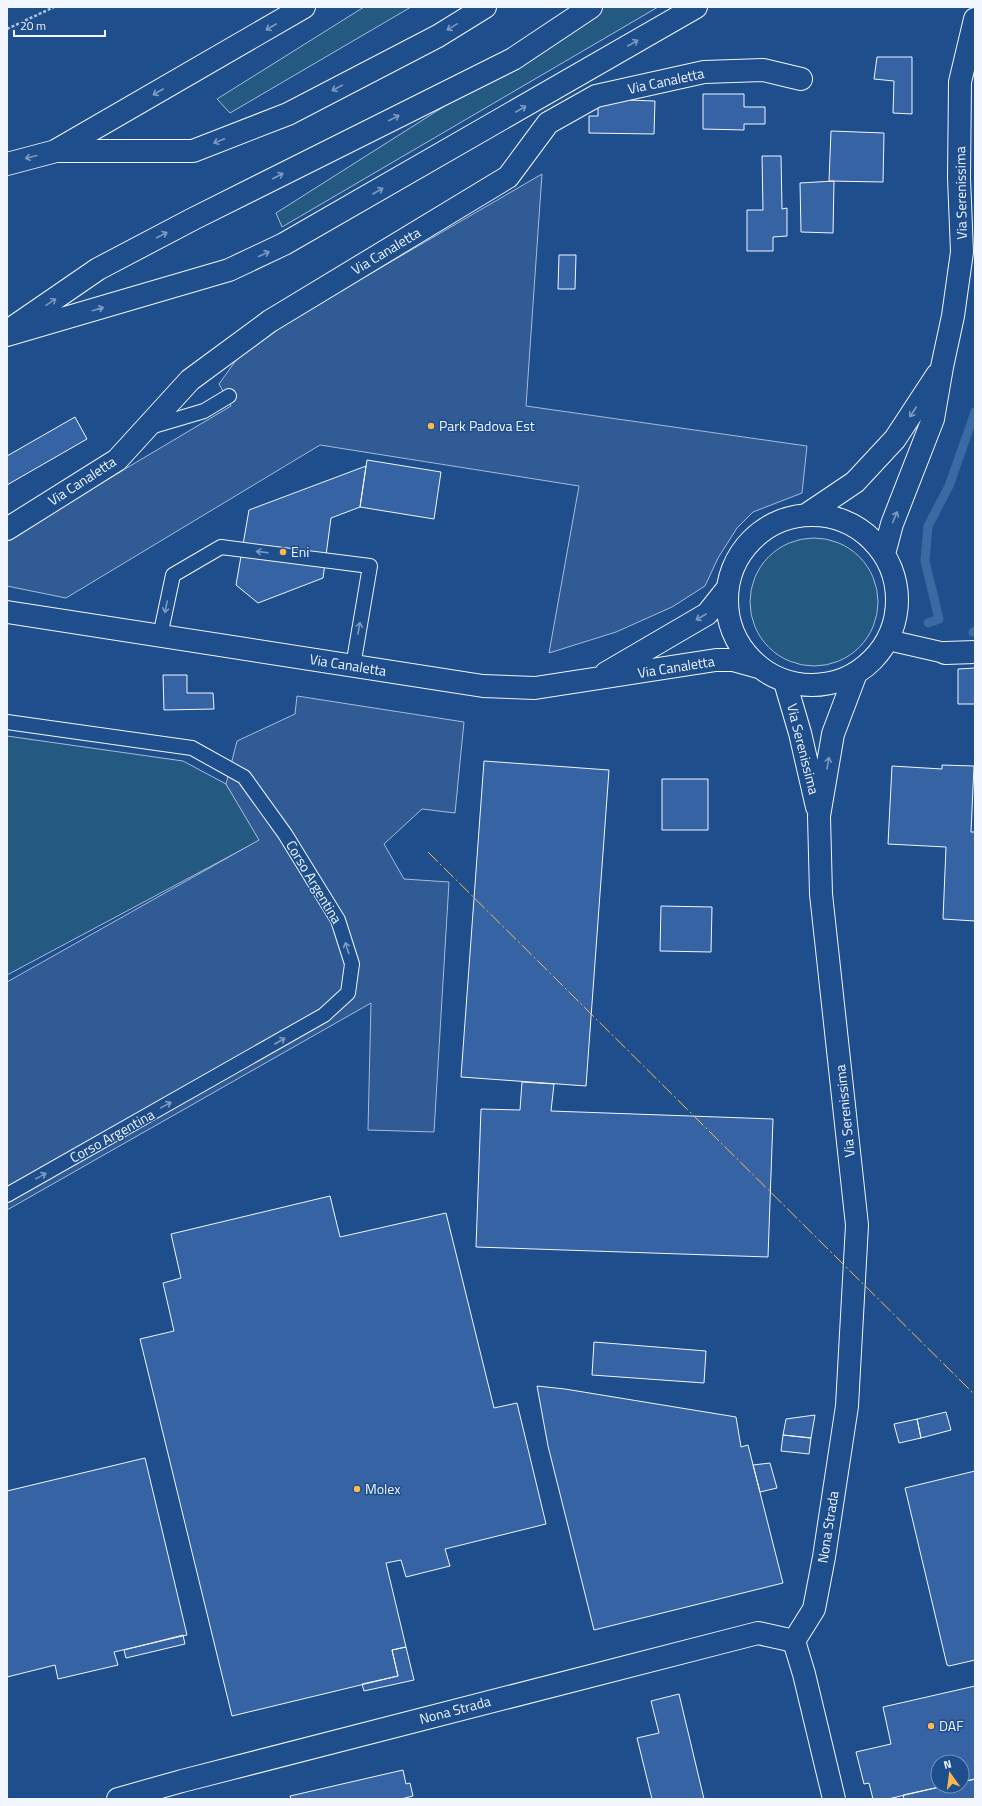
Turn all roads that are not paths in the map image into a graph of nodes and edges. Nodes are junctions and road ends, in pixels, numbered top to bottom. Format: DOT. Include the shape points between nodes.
graph roads {
  1 [pos="304,7"];
  2 [pos="485,7"];
  3 [pos="591,7"];
  4 [pos="696,7"];
  5 [pos="975,19"];
  6 [pos="801,79"];
  7 [pos="56,151"];
  8 [pos="7,164"];
  9 [pos="7,332"];
  10 [pos="7,335"];
  11 [pos="942,367"];
  12 [pos="229,396"];
  13 [pos="145,429"];
  14 [pos="806,514"];
  15 [pos="7,529"];
  16 [pos="884,554"];
  17 [pos="727,589"];
  18 [pos="7,612"];
  19 [pos="160,636"];
  20 [pos="888,640"];
  21 [pos="975,652"];
  22 [pos="945,653"];
  23 [pos="353,666"];
  24 [pos="758,667"];
  25 [pos="856,673"];
  26 [pos="594,680"];
  27 [pos="785,682"];
  28 [pos="7,722"];
  29 [pos="819,816"];
  30 [pos="7,1195"];
  31 [pos="847,1406"];
  32 [pos="794,1641"];
  33 [pos="118,1799"];
  34 [pos="834,1799"];
  1 -- 7 [label="main road, one-way"];
  2 -- 7 [label="main road, one-way" via="438,36 288,114 194,151"];
  9 -- 3 [label="main road, one-way" via="98,269 513,59"];
  10 -- 4 [label="main road, one-way" via="229,270 250,261 345,210"];
  5 -- 11 [label="main road, Via Serenissima" via="960,82 959,178 962,252 953,316"];
  6 -- 13 [label="main road, Via Canaletta" via="763,70 704,72 596,96 548,123 508,177 270,321 190,380"];
  7 -- 8 [label="main road, one-way"];
  11 -- 14 [label="main road, Via Serenissima, one-way" via="895,439 856,482"];
  16 -- 11 [label="main road, Via Serenissima, one-way" via="892,524 934,419"];
  12 -- 13 [label="lane" via="204,410"];
  13 -- 15 [label="main road, Via Canaletta" via="117,460"];
  14 -- 16 [label="main road, Via Serenissima" via="830,516 851,524 870,537"];
  14 -- 17 [label="main road, Via Serenissima" via="778,522 753,538 736,561"];
  16 -- 20 [label="main road, Via Serenissima" via="896,582 897,612"];
  17 -- 24 [label="main road, Via Serenissima" via="728,618 739,645"];
  17 -- 26 [label="main road, Via Canaletta, one-way" via="707,614"];
  18 -- 19 [label="main road, Via Canaletta"];
  19 -- 23 [label="main road, Via Canaletta"];
  23 -- 19 [label="lane, one-way" via="370,566 221,546 173,575"];
  20 -- 22 [label="street"];
  20 -- 25 [label="main road, Via Serenissima"];
  21 -- 22 [label="main road"];
  23 -- 26 [label="main road, Via Canaletta" via="483,686 535,688"];
  24 -- 26 [label="main road, Via Canaletta" via="733,660 716,660"];
  24 -- 27 [label="main road, Via Serenissima"];
  25 -- 27 [label="main road, Via Serenissima" via="822,684"];
  29 -- 25 [label="main road, Via Serenissima, one-way" via="833,734"];
  27 -- 29 [label="main road, Via Serenissima" via="800,732"];
  30 -- 28 [label="lane, Corso Argentina, one-way" via="324,1015 348,992 352,964 338,920 285,834 244,778 192,748"];
  29 -- 31 [label="main road, Via Serenissima" via="821,894 858,1225"];
  31 -- 32 [label="main road, Nona Strada" via="814,1609"];
  32 -- 33 [label="main road, Nona Strada" via="758,1632"];
  32 -- 34 [label="main road"];
}
